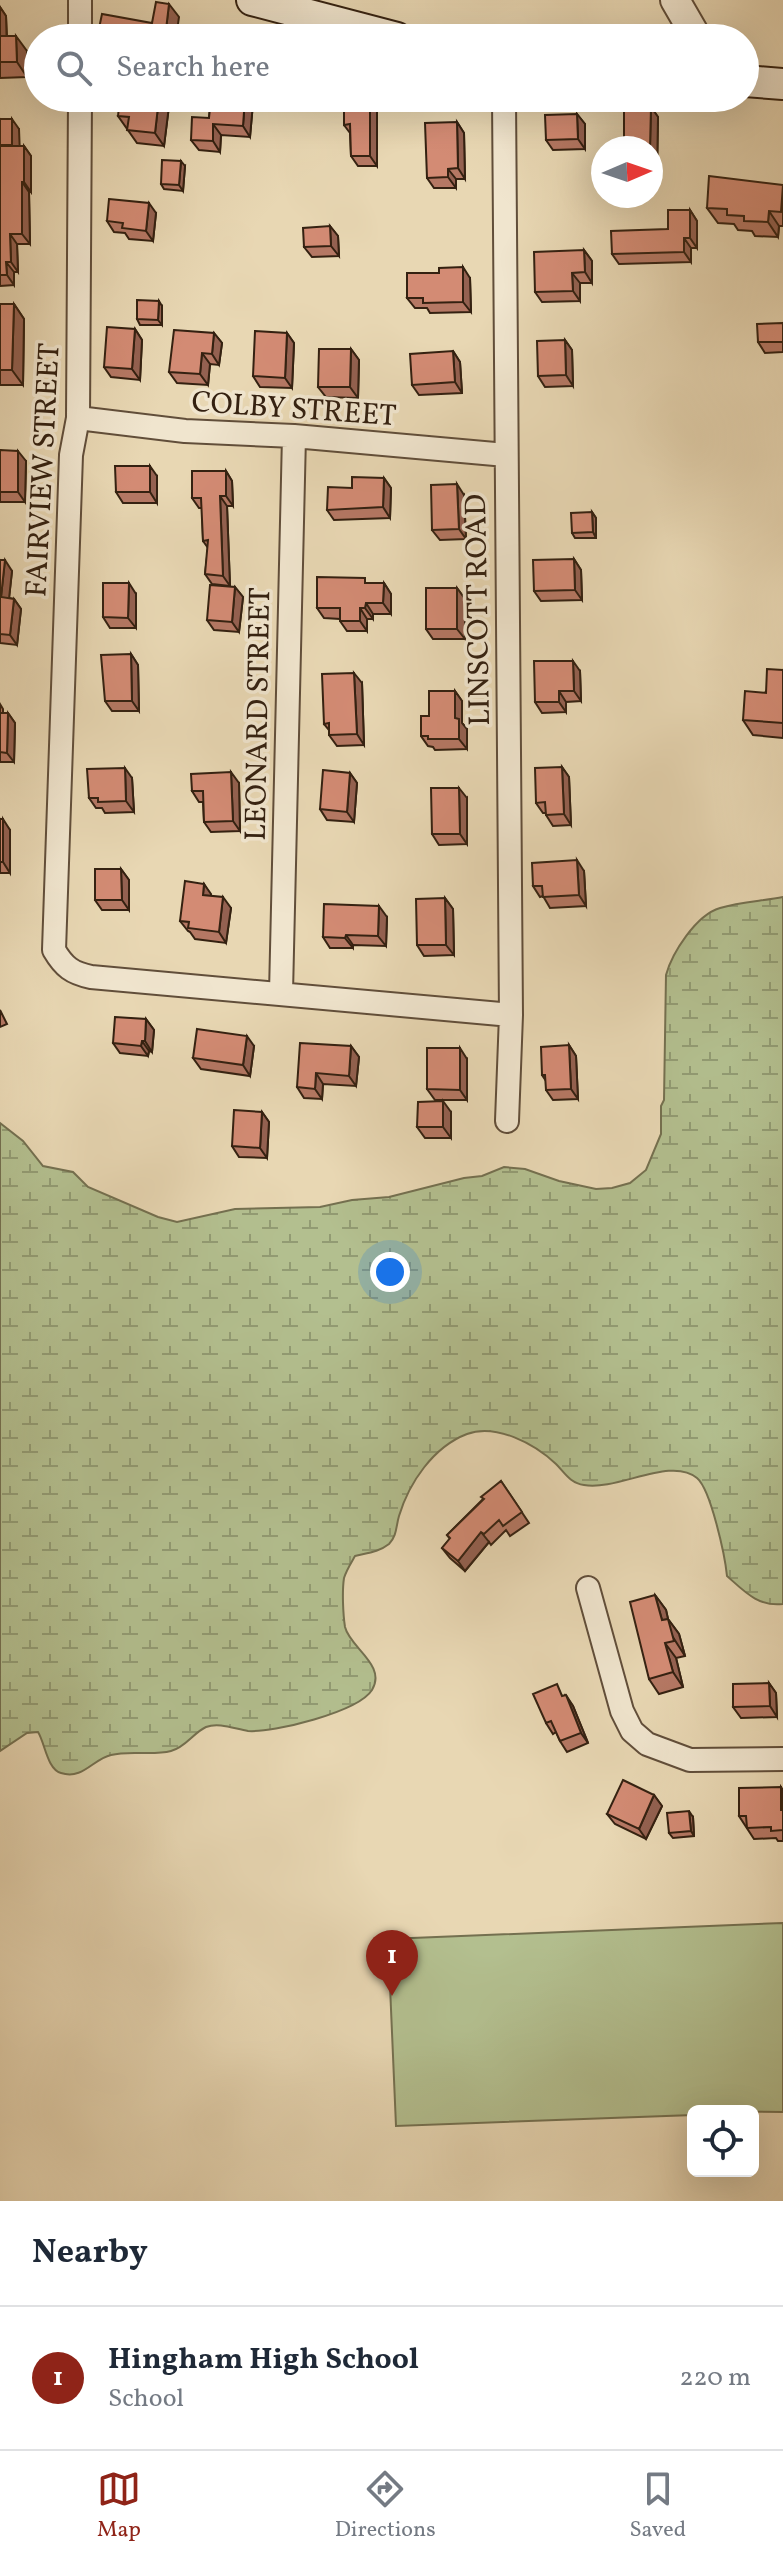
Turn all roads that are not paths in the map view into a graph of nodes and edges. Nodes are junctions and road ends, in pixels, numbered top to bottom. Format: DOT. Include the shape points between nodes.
graph roads {
  1 [pos="80,0"];
  2 [pos="675,0"];
  3 [pos="259,1"];
  4 [pos="80,24"];
  5 [pos="345,24"];
  6 [pos="689,24"];
  7 [pos="759,82"];
  8 [pos="783,84"];
  9 [pos="80,112"];
  10 [pos="504,112"];
  11 [pos="78,418"];
  12 [pos="294,436"];
  13 [pos="506,455"];
  14 [pos="281,993"];
  15 [pos="511,1015"];
  16 [pos="507,1121"];
  17 [pos="588,1588"];
  18 [pos="783,1759"];
  1 -- 4 [label="street"];
  2 -- 6 [label="street"];
  3 -- 5 [label="main road"];
  7 -- 8 [label="main road"];
  9 -- 11 [label="street, FAIRVIEW STREET"];
  10 -- 13 [label="street, LINSCOTT ROAD"];
  11 -- 12 [label="street, COLBY STREET" via="185,431"];
  11 -- 14 [label="street, FAIRVIEW STREET" via="71,455 54,950 63,965 91,977"];
  12 -- 13 [label="street, COLBY STREET"];
  12 -- 14 [label="street, LEONARD STREET"];
  13 -- 15 [label="street, LINSCOTT ROAD"];
  14 -- 15 [label="street, FAIRVIEW STREET"];
  15 -- 16 [label="street, LINSCOTT ROAD"];
  17 -- 18 [label="street" via="632,1731 647,1744 690,1760"];
}
